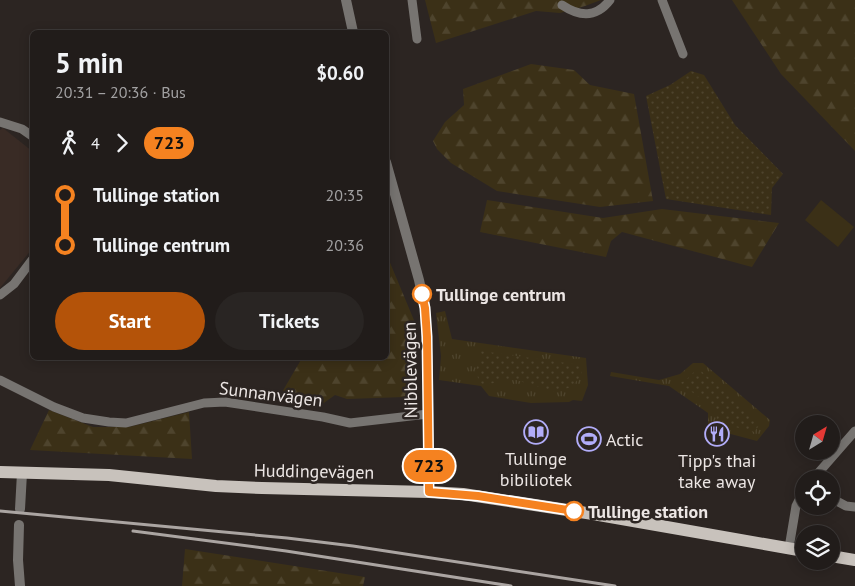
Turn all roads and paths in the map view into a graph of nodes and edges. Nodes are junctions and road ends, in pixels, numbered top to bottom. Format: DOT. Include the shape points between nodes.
graph roads {
  1 [pos="346,0"];
  2 [pos="412,0"];
  3 [pos="610,0"];
  4 [pos="662,0"];
  5 [pos="562,5"];
  6 [pos="353,30"];
  7 [pos="417,39"];
  8 [pos="683,54"];
  9 [pos="0,122"];
  10 [pos="30,135"];
  11 [pos="390,187"];
  12 [pos="30,263"];
  13 [pos="0,295"];
  14 [pos="0,380"];
  15 [pos="428,414"];
  16 [pos="855,431"];
  17 [pos="822,470"];
  18 [pos="0,472"];
  19 [pos="22,473"];
  20 [pos="429,492"];
  21 [pos="840,503"];
  22 [pos="855,507"];
  23 [pos="20,509"];
  24 [pos="795,512"];
  25 [pos="19,525"];
  26 [pos="789,548"];
  27 [pos="795,549"];
  28 [pos="840,558"];
  29 [pos="855,560"];
  30 [pos="20,586"];
  1 -- 6 [label="street"];
  2 -- 7 [label="street"];
  3 -- 5 [label="street" via="593,14 569,10"];
  4 -- 8 [label="street"];
  9 -- 10 [label="street"];
  11 -- 15 [label="street, Nibblevägen" via="425,308"];
  12 -- 13 [label="street" via="14,284"];
  14 -- 15 [label="street, Sunnanvägen" via="54,408 83,418 109,422 126,423 204,403 225,402 350,424"];
  15 -- 20 [label="street, Nibblevägen"];
  16 -- 17 [label="street"];
  18 -- 19 [label="main road, Huddingevägen"];
  19 -- 20 [label="main road, Huddingevägen" via="109,475 262,488"];
  19 -- 23 [label="street"];
  20 -- 26 [label="main road, Huddingevägen" via="506,500"];
  21 -- 22 [label="street"];
  24 -- 26 [label="street"];
  25 -- 30 [label="street"];
  26 -- 27 [label="main road, Huddingevägen"];
  28 -- 29 [label="main road"];
}
